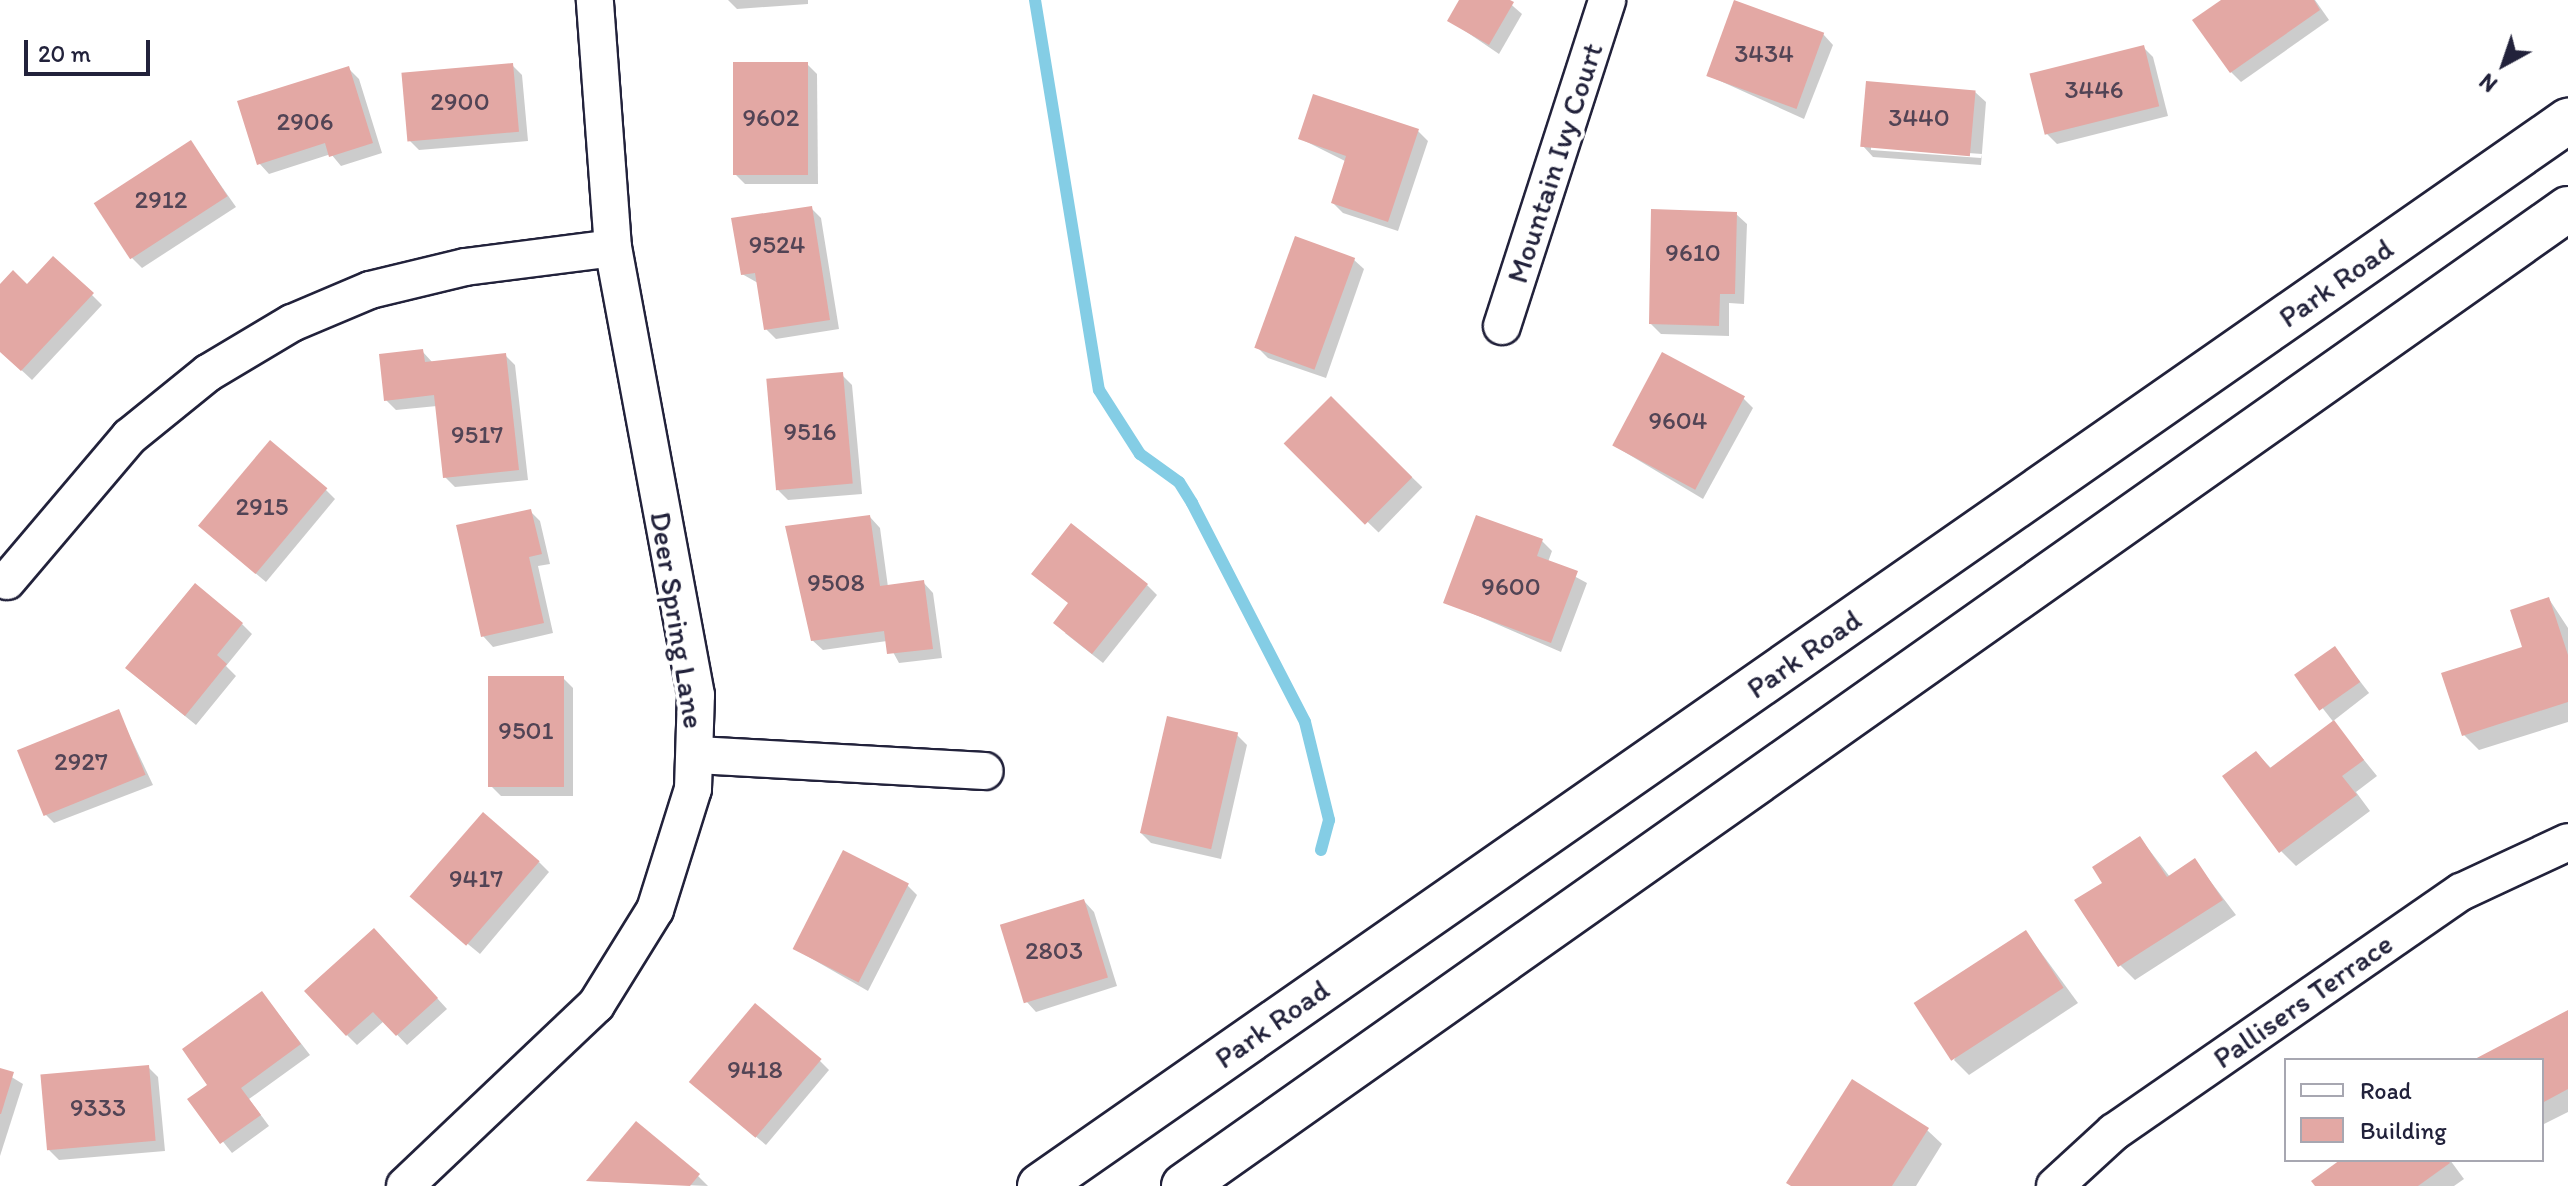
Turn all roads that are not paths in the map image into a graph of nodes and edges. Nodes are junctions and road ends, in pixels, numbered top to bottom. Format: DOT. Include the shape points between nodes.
graph roads {
  1 [pos="595,0"];
  2 [pos="1607,0"];
  3 [pos="2568,121"];
  4 [pos="2568,209"];
  5 [pos="613,248"];
  6 [pos="1502,326"];
  7 [pos="7,581"];
  8 [pos="697,755"];
  9 [pos="985,771"];
  10 [pos="2568,842"];
  11 [pos="405,1186"];
  12 [pos="1040,1186"];
  13 [pos="1184,1186"];
  14 [pos="2055,1186"];
  1 -- 5 [label="street, Deer Spring Lane"];
  2 -- 6 [label="street, Mountain Ivy Court"];
  3 -- 12 [label="main road, Park Road"];
  4 -- 13 [label="main road"];
  5 -- 7 [label="street" via="465,267 370,290 292,323 208,373 129,437"];
  5 -- 8 [label="street, Deer Spring Lane" via="696,695"];
  8 -- 9 [label="street"];
  8 -- 11 [label="street, Deer Spring Lane" via="681,840 630,956 596,1005"];
  10 -- 14 [label="street, Pallisers Terrace" via="2461,892 2114,1132"];
}
